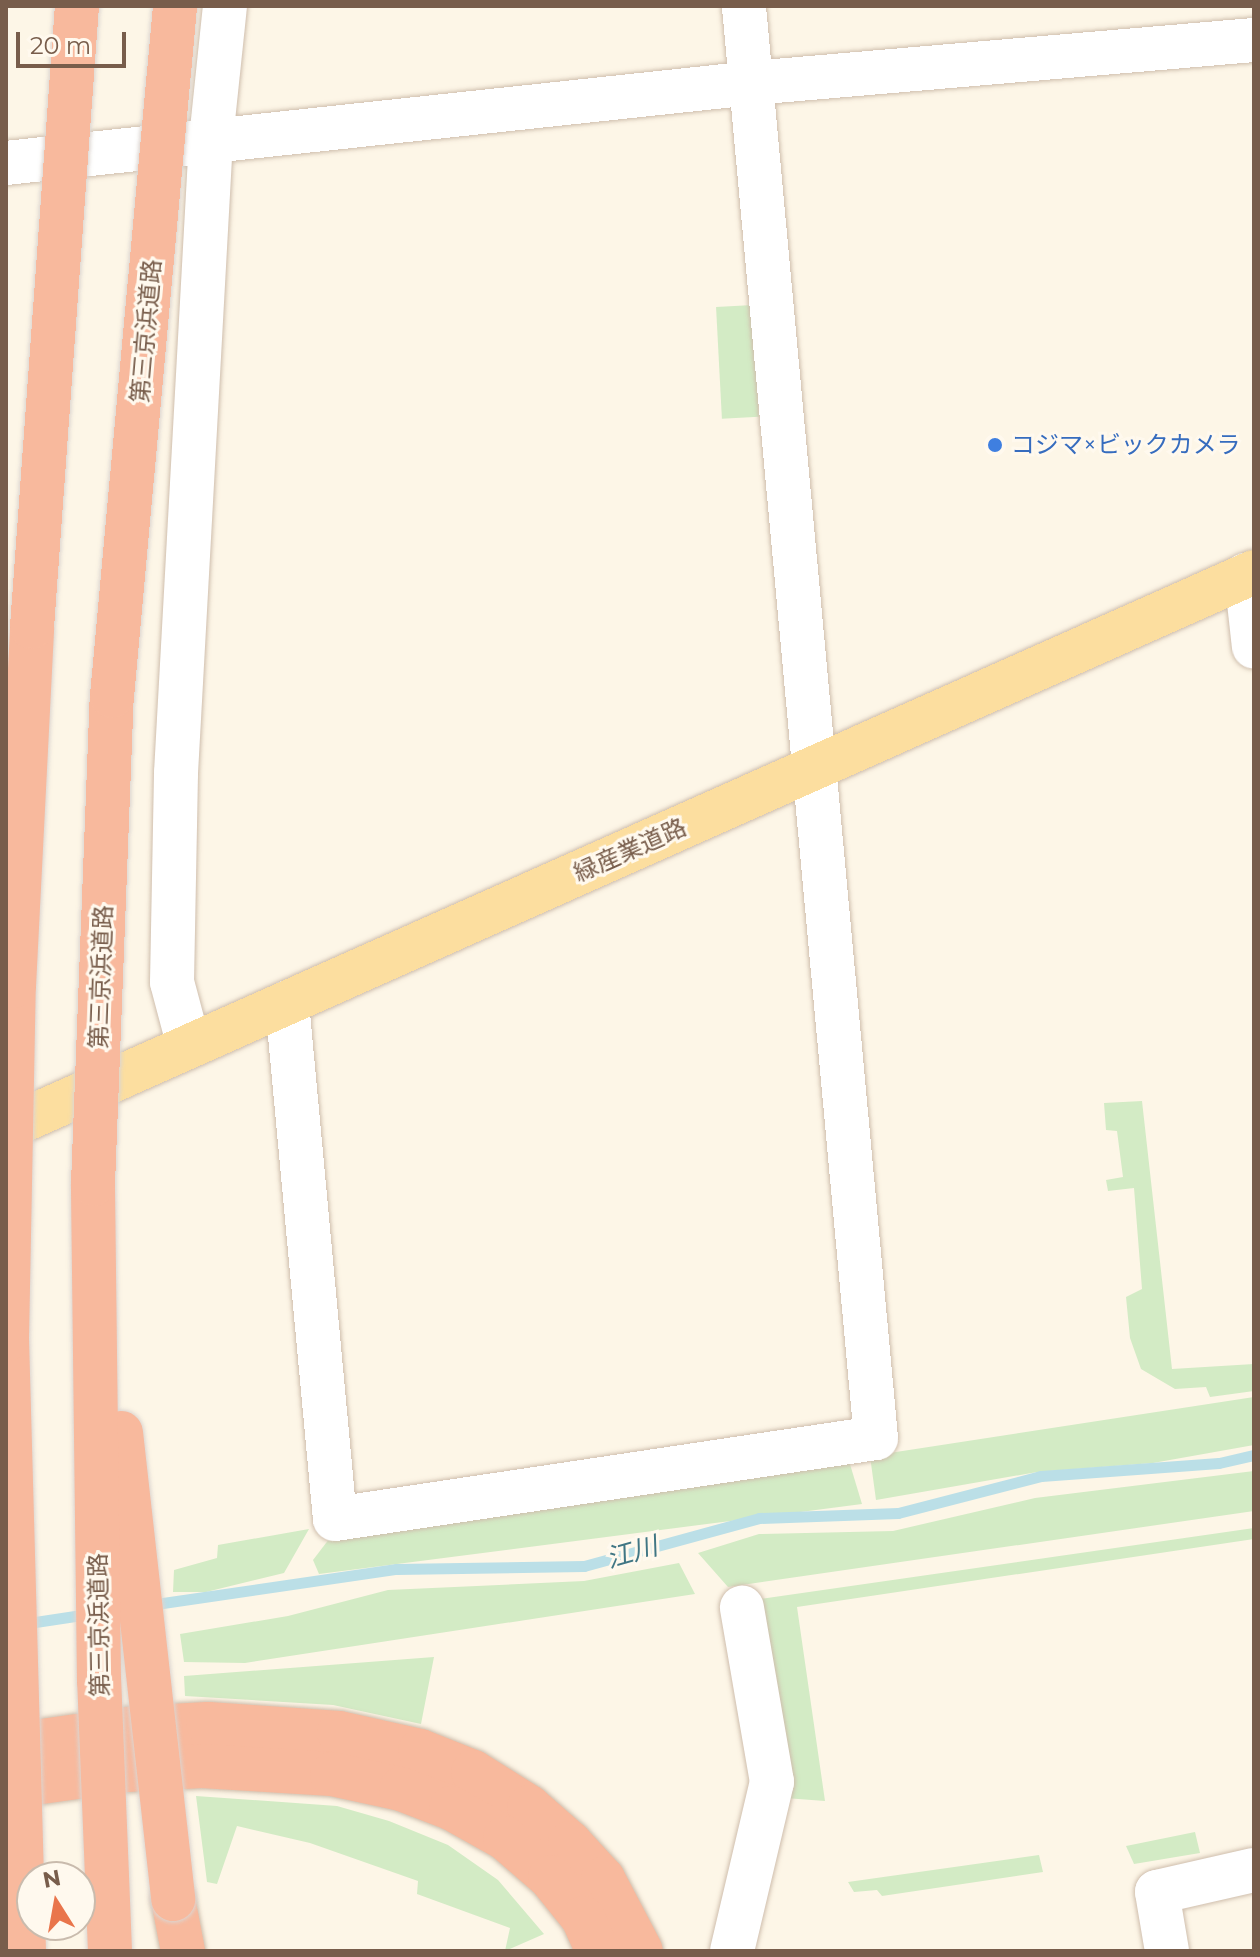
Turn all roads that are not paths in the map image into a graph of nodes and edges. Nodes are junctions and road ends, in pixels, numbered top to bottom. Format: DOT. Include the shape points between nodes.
graph roads {
  1 [pos="76,6"];
  2 [pos="175,6"];
  3 [pos="225,6"];
  4 [pos="744,6"];
  5 [pos="1254,40"];
  6 [pos="752,83"];
  7 [pos="211,139"];
  8 [pos="6,163"];
  9 [pos="1250,574"];
  10 [pos="6,575"];
  11 [pos="1254,647"];
  12 [pos="817,768"];
  13 [pos="287,1003"];
  14 [pos="189,1046"];
  15 [pos="6,1128"];
  16 [pos="93,1184"];
  17 [pos="742,1608"];
  18 [pos="6,1746"];
  19 [pos="410,1770"];
  20 [pos="6,1787"];
  21 [pos="1254,1870"];
  22 [pos="24,1951"];
  23 [pos="110,1951"];
  24 [pos="183,1951"];
  25 [pos="598,1951"];
  26 [pos="641,1951"];
  27 [pos="732,1951"];
  28 [pos="1167,1951"];
  1 -- 10 [label="highway, bridge" via="37,285"];
  1 -- 22 [label="highway, bridge" via="34,595 14,986 7,1339"];
  2 -- 16 [label="highway, 第三京浜道路, bridge" via="112,696"];
  3 -- 7 [label="street"];
  4 -- 6 [label="street"];
  5 -- 6 [label="street"];
  6 -- 7 [label="street"];
  6 -- 12 [label="street"];
  7 -- 8 [label="street"];
  7 -- 14 [label="street" via="176,788 172,982"];
  9 -- 11 [label="street"];
  9 -- 12 [label="main road, 緑産業道路"];
  12 -- 13 [label="main road, 緑産業道路"];
  12 -- 13 [label="street" via="876,1438 335,1519"];
  13 -- 14 [label="main road, 緑産業道路"];
  14 -- 15 [label="main road, 緑産業道路"];
  16 -- 23 [label="highway, 第三京浜道路, bridge" via="99,1681"];
  16 -- 24 [label="highway, bridge"];
  17 -- 27 [label="street" via="772,1782"];
  18 -- 19 [label="highway" via="134,1728 208,1724 339,1733"];
  19 -- 20 [label="highway" via="332,1774 202,1766 114,1771"];
  19 -- 25 [label="highway" via="451,1808 505,1838 550,1877 583,1918"];
  19 -- 26 [label="highway" via="473,1772 529,1807 603,1879"];
  21 -- 28 [label="street" via="1157,1892"];
}
